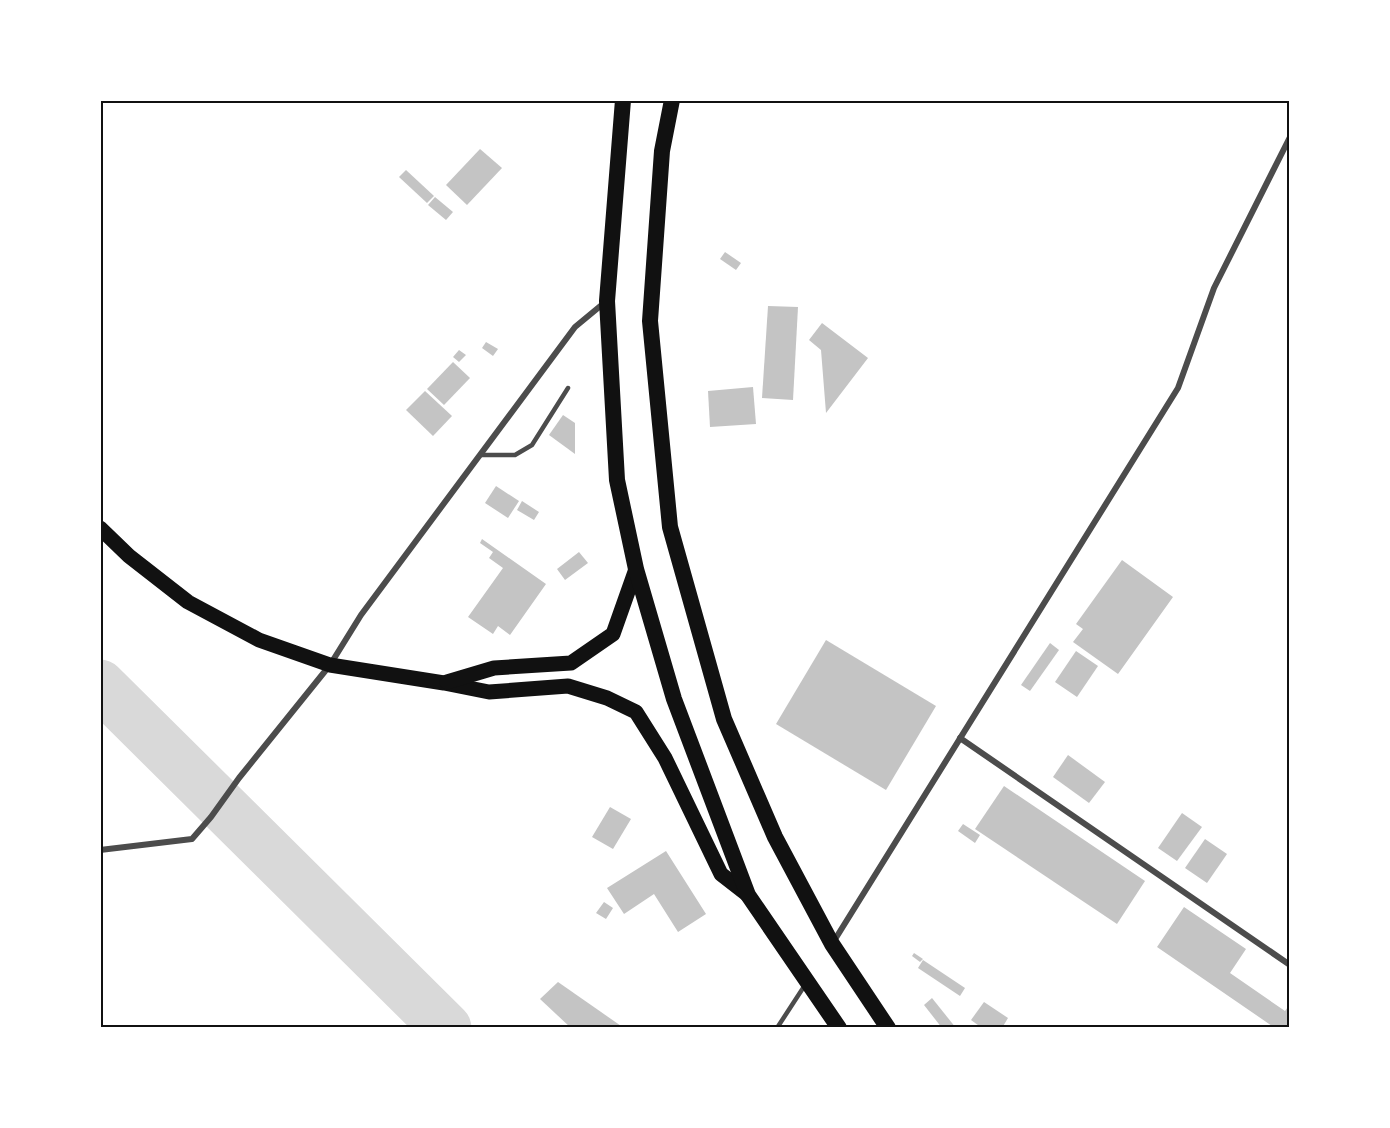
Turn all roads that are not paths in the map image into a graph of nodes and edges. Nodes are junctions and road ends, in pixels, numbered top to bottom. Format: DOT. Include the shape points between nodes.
graph roads {
  1 [pos="623,100"];
  2 [pos="672,100"];
  3 [pos="1290,137"];
  4 [pos="607,301"];
  5 [pos="568,388"];
  6 [pos="481,455"];
  7 [pos="100,528"];
  8 [pos="636,569"];
  9 [pos="330,665"];
  10 [pos="444,683"];
  11 [pos="960,738"];
  12 [pos="100,850"];
  13 [pos="748,895"];
  14 [pos="832,944"];
  15 [pos="1290,965"];
  16 [pos="807,981"];
  17 [pos="777,1028"];
  18 [pos="838,1028"];
  19 [pos="888,1028"];
  1 -- 4 [label="highway"];
  2 -- 14 [label="highway" via="662,151 650,321 670,527 724,719 775,837"];
  3 -- 11 [label="street" via="1214,288 1178,388"];
  4 -- 6 [label="street" via="575,327"];
  4 -- 8 [label="highway" via="617,480"];
  5 -- 6 [label="lane" via="532,445 515,455"];
  6 -- 9 [label="street" via="361,615"];
  7 -- 9 [label="main road" via="188,602 259,640"];
  8 -- 10 [label="main road" via="613,633 571,663 494,668"];
  8 -- 13 [label="highway" via="674,699"];
  9 -- 10 [label="main road"];
  9 -- 12 [label="street" via="192,839"];
  10 -- 13 [label="main road" via="489,692 568,686 636,712 665,758 721,874"];
  11 -- 14 [label="street"];
  11 -- 15 [label="street"];
  13 -- 16 [label="highway"];
  14 -- 19 [label="highway"];
  16 -- 17 [label="lane"];
  16 -- 18 [label="highway"];
}
